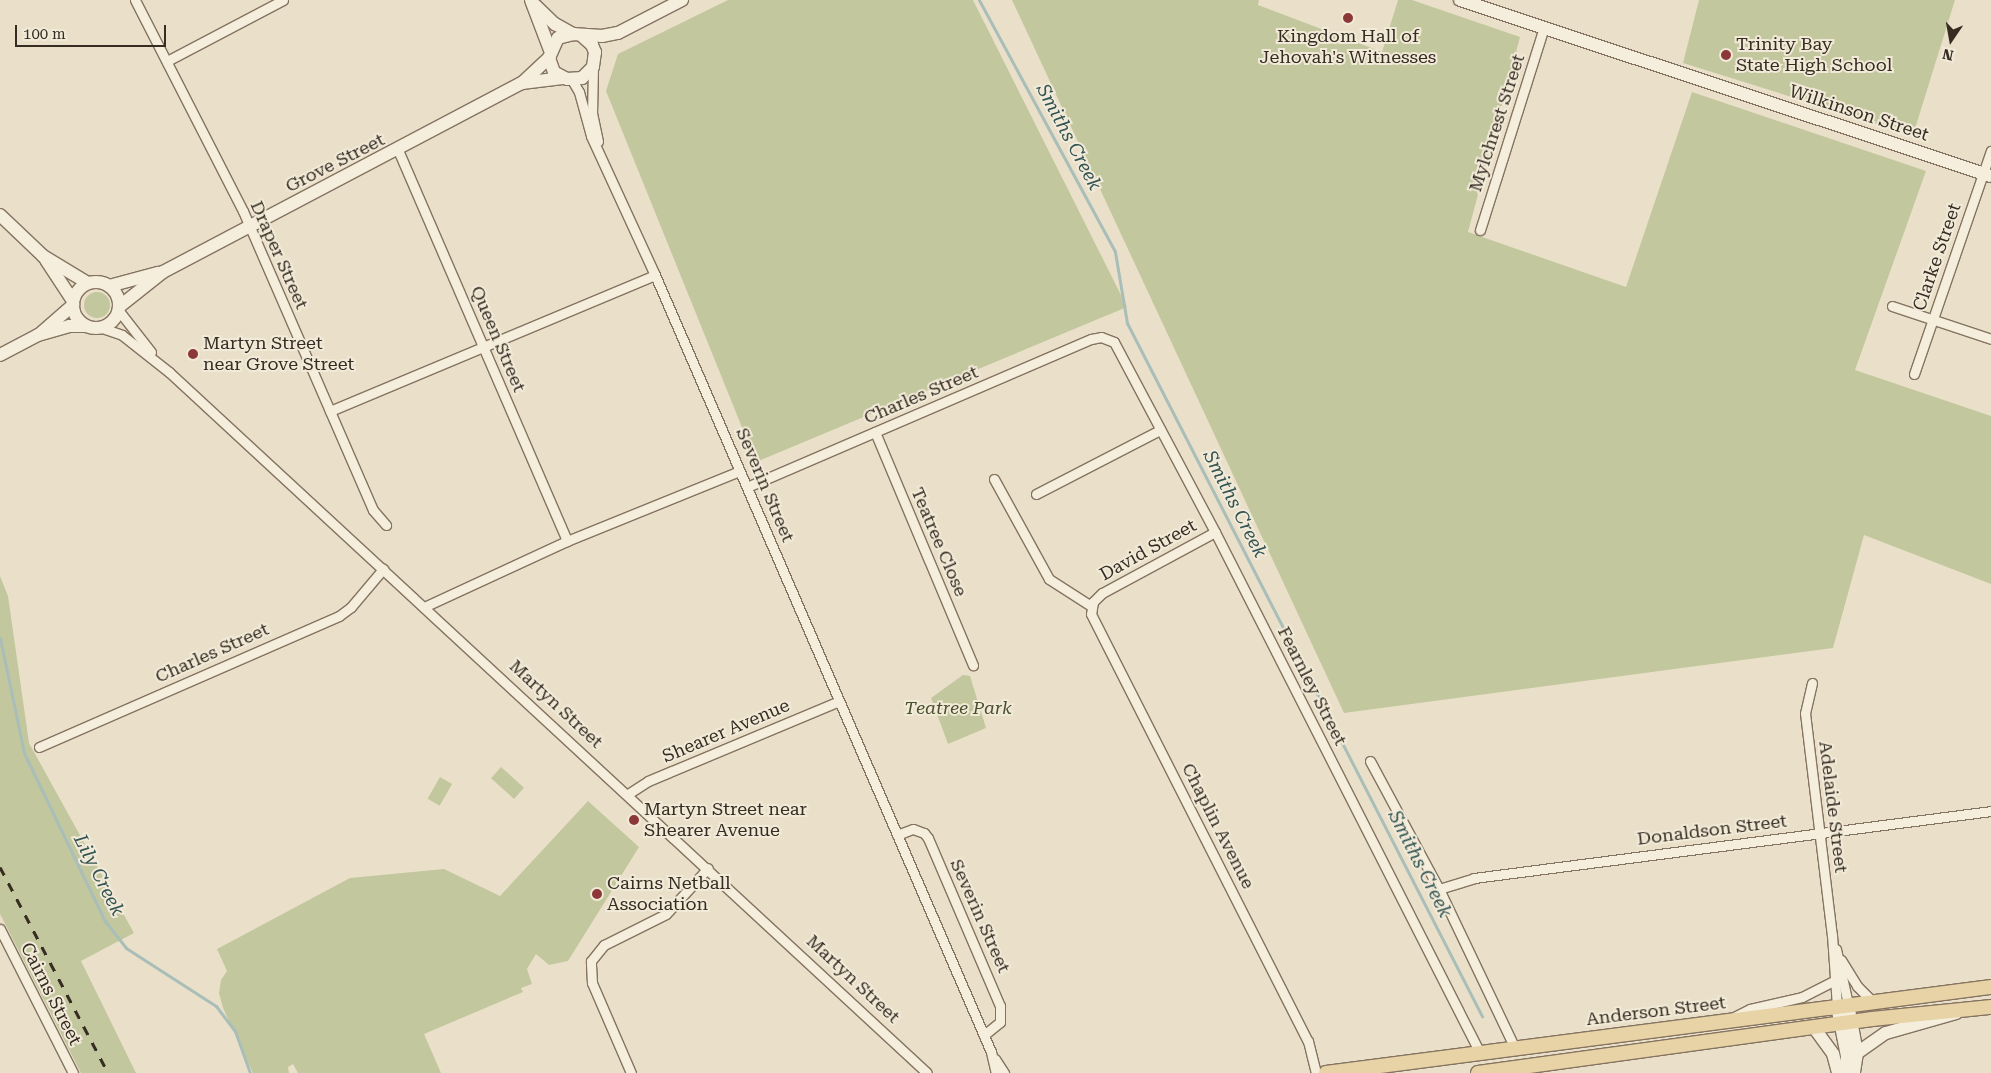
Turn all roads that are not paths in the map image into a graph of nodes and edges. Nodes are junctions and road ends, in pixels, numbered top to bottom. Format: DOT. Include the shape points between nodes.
graph roads {
  1 [pos="135,0"];
  2 [pos="283,0"];
  3 [pos="682,0"];
  4 [pos="1460,0"];
  5 [pos="532,2"];
  6 [pos="1544,27"];
  7 [pos="618,33"];
  8 [pos="577,34"];
  9 [pos="549,54"];
  10 [pos="167,61"];
  11 [pos="594,64"];
  12 [pos="568,79"];
  13 [pos="522,83"];
  14 [pos="600,149"];
  15 [pos="398,150"];
  16 [pos="1991,151"];
  17 [pos="1987,175"];
  18 [pos="0,216"];
  19 [pos="249,226"];
  20 [pos="1480,230"];
  21 [pos="44,256"];
  22 [pos="163,272"];
  23 [pos="656,275"];
  24 [pos="88,283"];
  25 [pos="109,286"];
  26 [pos="73,303"];
  27 [pos="1892,306"];
  28 [pos="119,309"];
  29 [pos="1932,320"];
  30 [pos="86,326"];
  31 [pos="102,328"];
  32 [pos="38,336"];
  33 [pos="1108,338"];
  34 [pos="1991,339"];
  35 [pos="484,348"];
  36 [pos="0,355"];
  37 [pos="158,362"];
  38 [pos="1914,374"];
  39 [pos="330,411"];
  40 [pos="1160,430"];
  41 [pos="875,432"];
  42 [pos="740,471"];
  43 [pos="994,479"];
  44 [pos="747,488"];
  45 [pos="1036,494"];
  46 [pos="386,525"];
  47 [pos="1214,532"];
  48 [pos="567,541"];
  49 [pos="383,570"];
  50 [pos="1091,606"];
  51 [pos="424,607"];
  52 [pos="973,665"];
  53 [pos="1812,683"];
  54 [pos="839,701"];
  55 [pos="39,747"];
  56 [pos="1370,761"];
  57 [pos="628,794"];
  58 [pos="1991,811"];
  59 [pos="1820,833"];
  60 [pos="897,835"];
  61 [pos="708,868"];
  62 [pos="1438,889"];
  63 [pos="0,929"];
  64 [pos="1832,935"];
  65 [pos="1838,956"];
  66 [pos="1834,980"];
  67 [pos="1991,987"];
  68 [pos="1873,1002"];
  69 [pos="1843,1005"];
  70 [pos="1991,1007"];
  71 [pos="1960,1011"];
  72 [pos="1727,1021"];
  73 [pos="1847,1024"];
  74 [pos="1815,1029"];
  75 [pos="984,1035"];
  76 [pos="1515,1048"];
  77 [pos="991,1052"];
  78 [pos="1480,1053"];
  79 [pos="1857,1053"];
  80 [pos="74,1073"];
  81 [pos="632,1073"];
  82 [pos="927,1073"];
  83 [pos="996,1073"];
  84 [pos="1004,1073"];
  85 [pos="1316,1073"];
  86 [pos="1326,1073"];
  87 [pos="1478,1073"];
  88 [pos="1838,1073"];
  89 [pos="1846,1073"];
  90 [pos="1854,1073"];
  1 -- 10 [label="street, Draper Street"];
  2 -- 10 [label="street"];
  3 -- 7 [label="street"];
  4 -- 6 [label="street, Wilkinson Street"];
  5 -- 8 [label="street" via="555,24"];
  5 -- 9 [label="street"];
  6 -- 17 [label="street, Wilkinson Street"];
  6 -- 20 [label="street, Mylchrest Street"];
  7 -- 8 [label="street"];
  7 -- 11 [label="street"];
  8 -- 9 [label="street" via="558,38"];
  8 -- 11 [label="street" via="592,45"];
  9 -- 12 [label="street" via="554,72"];
  9 -- 13 [label="street, Grove Street"];
  10 -- 19 [label="street, Draper Street"];
  11 -- 12 [label="street" via="582,78"];
  11 -- 14 [label="street, Severin Street" via="592,113"];
  12 -- 13 [label="street, Grove Street"];
  12 -- 14 [label="street, Severin Street" via="579,92 591,136"];
  13 -- 15 [label="street, Grove Street"];
  14 -- 23 [label="street, Severin Street"];
  15 -- 19 [label="street, Grove Street"];
  15 -- 35 [label="street, Queen Street"];
  16 -- 17 [label="street, Clarke Street"];
  17 -- 29 [label="street, Clarke Street"];
  18 -- 21 [label="street"];
  19 -- 22 [label="street, Grove Street"];
  19 -- 39 [label="street, Draper Street"];
  21 -- 24 [label="street"];
  21 -- 26 [label="street"];
  22 -- 25 [label="street, Grove Street"];
  22 -- 28 [label="street, Grove Street"];
  23 -- 35 [label="street"];
  23 -- 42 [label="street, Severin Street"];
  24 -- 25 [label="street" via="100,282"];
  24 -- 26 [label="street" via="81,287"];
  25 -- 28 [label="street" via="117,294"];
  26 -- 30 [label="street" via="77,318"];
  26 -- 32 [label="street"];
  27 -- 29 [label="street"];
  28 -- 31 [label="street" via="112,323"];
  28 -- 37 [label="street, Martyn Street"];
  29 -- 34 [label="street"];
  29 -- 38 [label="street, Clarke Street"];
  30 -- 31 [label="street"];
  30 -- 32 [label="street" via="69,326"];
  31 -- 37 [label="street, Martyn Street" via="122,336"];
  32 -- 36 [label="street"];
  33 -- 40 [label="street, Fearnley Street" via="1119,348"];
  33 -- 41 [label="street, Charles Street" via="1090,339"];
  35 -- 39 [label="street"];
  35 -- 48 [label="street, Queen Street"];
  37 -- 49 [label="street, Martyn Street"];
  39 -- 46 [label="street, Draper Street" via="373,510"];
  40 -- 45 [label="street"];
  40 -- 47 [label="street, Fearnley Street"];
  41 -- 44 [label="street, Charles Street"];
  41 -- 52 [label="street, Teatree Close"];
  42 -- 44 [label="street, Severin Street"];
  42 -- 48 [label="street"];
  43 -- 50 [label="street" via="1049,579"];
  44 -- 54 [label="street, Severin Street"];
  47 -- 50 [label="street, David Street" via="1096,597"];
  47 -- 78 [label="street, Fearnley Street"];
  48 -- 51 [label="street"];
  49 -- 51 [label="street, Martyn Street"];
  49 -- 55 [label="street, Charles Street" via="339,616"];
  50 -- 85 [label="street, Chaplin Avenue" via="1092,618 1308,1041"];
  51 -- 57 [label="street, Martyn Street"];
  53 -- 59 [label="street, Adelaide Street" via="1805,713"];
  54 -- 57 [label="street, Shearer Avenue" via="648,781"];
  54 -- 60 [label="street, Severin Street"];
  56 -- 62 [label="street"];
  57 -- 61 [label="street, Martyn Street"];
  58 -- 59 [label="street, Donaldson Street"];
  59 -- 62 [label="street, Donaldson Street" via="1474,878"];
  59 -- 64 [label="street, Adelaide Street"];
  60 -- 75 [label="street, Severin Street"];
  60 -- 75 [label="street, Severin Street" via="913,829 928,838 1000,1006 1000,1022"];
  61 -- 81 [label="street" via="666,914 604,945 593,957 590,978"];
  61 -- 82 [label="street, Martyn Street"];
  62 -- 76 [label="street"];
  63 -- 80 [label="street, Cairns Street"];
  64 -- 65 [label="street, Adelaide Street"];
  64 -- 66 [label="street, Adelaide Street"];
  65 -- 68 [label="street, Adelaide Street" via="1857,986"];
  65 -- 69 [label="street, Adelaide Street"];
  66 -- 69 [label="street, Adelaide Street"];
  66 -- 72 [label="street" via="1802,997 1750,1008"];
  67 -- 68 [label="main road, Anderson Street"];
  68 -- 69 [label="main road, Anderson Street"];
  69 -- 72 [label="main road, Anderson Street"];
  69 -- 73 [label="street"];
  70 -- 71 [label="main road"];
  71 -- 73 [label="main road"];
  71 -- 79 [label="street" via="1930,1023 1886,1032"];
  72 -- 76 [label="main road, Anderson Street"];
  73 -- 74 [label="main road"];
  73 -- 79 [label="street"];
  73 -- 89 [label="street"];
  74 -- 87 [label="main road"];
  74 -- 88 [label="street" via="1832,1052"];
  75 -- 77 [label="street, Severin Street"];
  76 -- 78 [label="main road, Anderson Street"];
  77 -- 83 [label="street, Severin Street"];
  77 -- 84 [label="street, Severin Street"];
  78 -- 86 [label="main road, Anderson Street"];
  79 -- 90 [label="street"];
}
